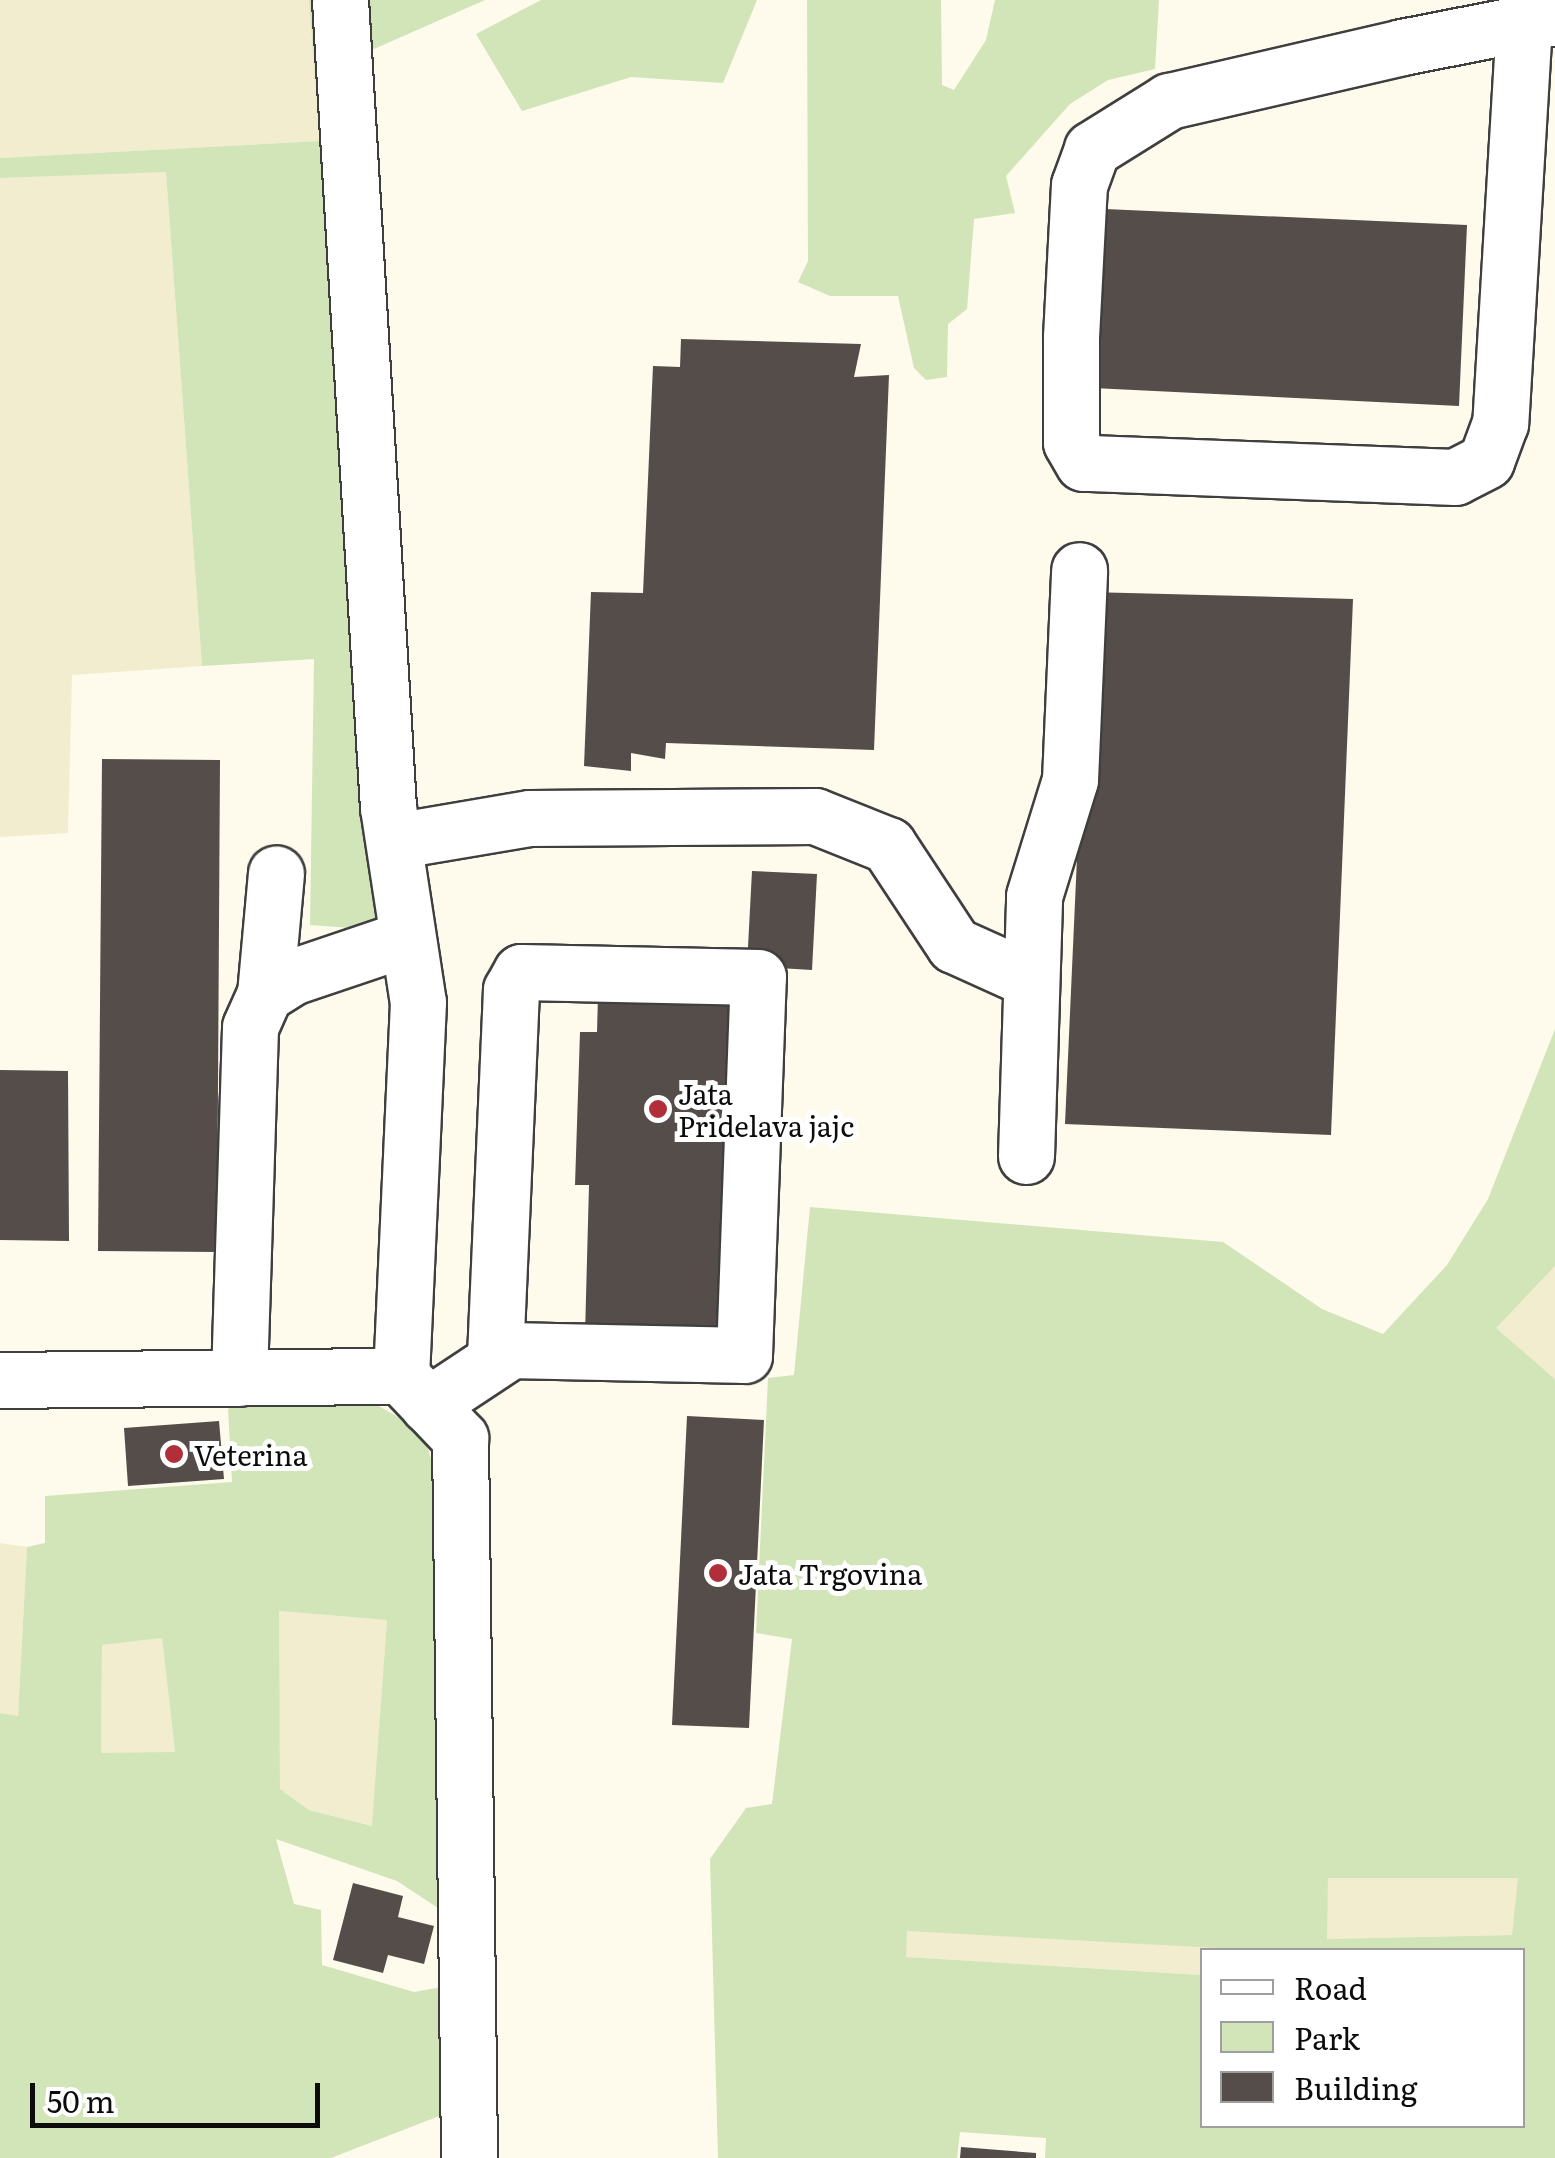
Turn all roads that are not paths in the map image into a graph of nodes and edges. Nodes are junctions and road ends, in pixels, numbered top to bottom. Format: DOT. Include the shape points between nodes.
graph roads {
  1 [pos="340,0"];
  2 [pos="1540,20"];
  3 [pos="1079,570"];
  4 [pos="394,842"];
  5 [pos="276,873"];
  6 [pos="404,939"];
  7 [pos="1027,978"];
  8 [pos="266,994"];
  9 [pos="1026,1156"];
  10 [pos="495,1358"];
  11 [pos="239,1378"];
  12 [pos="0,1380"];
  13 [pos="414,1390"];
  14 [pos="469,2158"];
  1 -- 4 [label="street"];
  2 -- 2 [label="street" via="1169,101 1092,149 1079,185 1071,337 1071,442 1083,464 1455,477 1486,461 1500,423"];
  3 -- 7 [label="street" via="1070,780 1034,896"];
  4 -- 6 [label="street"];
  4 -- 7 [label="street" via="530,818 814,816 888,845 954,945"];
  5 -- 8 [label="street"];
  6 -- 8 [label="street"];
  6 -- 13 [label="street" via="418,1002"];
  7 -- 9 [label="street"];
  8 -- 11 [label="street" via="250,1027"];
  10 -- 10 [label="street" via="511,1350 744,1356 758,977 520,972 511,990"];
  10 -- 13 [label="street"];
  11 -- 12 [label="street"];
  11 -- 13 [label="street"];
  13 -- 14 [label="street" via="460,1438"];
}
